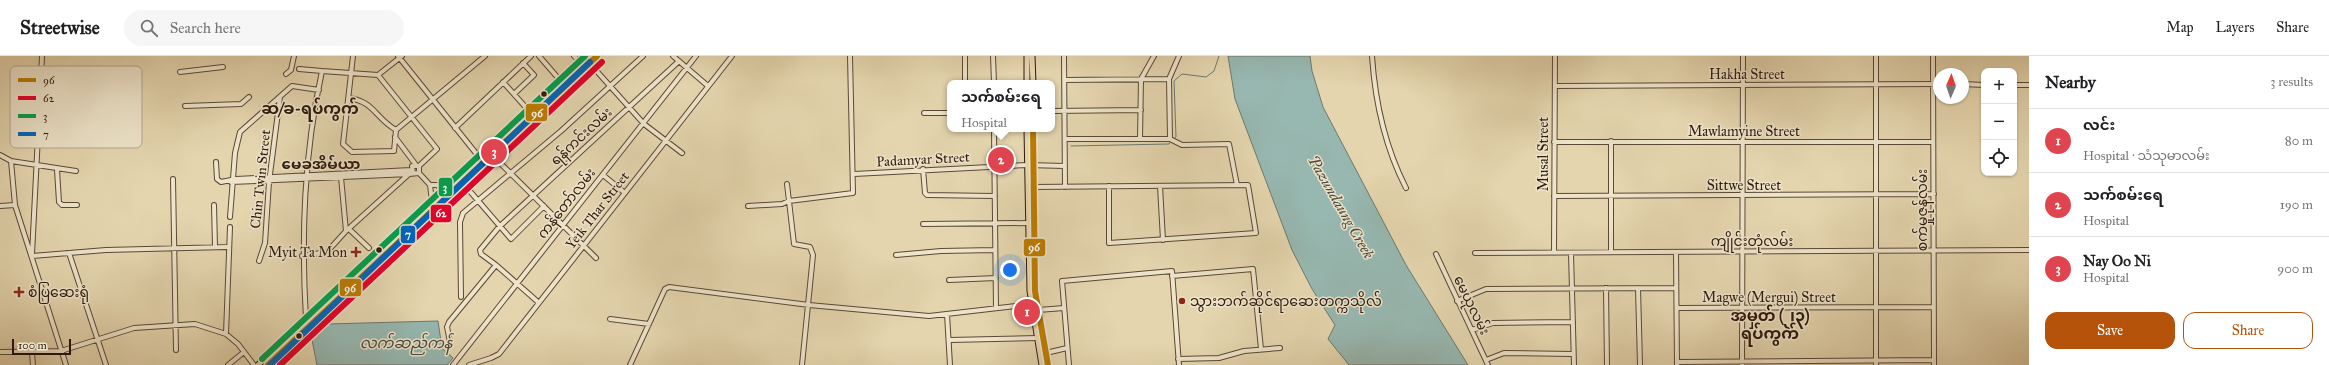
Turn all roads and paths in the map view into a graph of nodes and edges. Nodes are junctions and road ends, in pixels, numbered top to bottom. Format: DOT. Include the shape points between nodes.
graph roads {
  1 [pos="42,56"];
  2 [pos="294,56"];
  3 [pos="353,56"];
  4 [pos="485,56"];
  5 [pos="531,56"];
  6 [pos="539,56"];
  7 [pos="574,56"];
  8 [pos="584,56"];
  9 [pos="597,56"];
  10 [pos="643,56"];
  11 [pos="673,56"];
  12 [pos="696,56"];
  13 [pos="732,56"];
  14 [pos="850,56"];
  15 [pos="964,56"];
  16 [pos="993,56"];
  17 [pos="1027,56"];
  18 [pos="1032,56"];
  19 [pos="1064,56"];
  20 [pos="1154,56"];
  21 [pos="1179,56"];
  22 [pos="1372,56"];
  23 [pos="1555,56"];
  24 [pos="1742,56"];
  25 [pos="1876,56"];
  26 [pos="1933,56"];
  27 [pos="400,57"];
  28 [pos="579,61"];
  29 [pos="678,62"];
  30 [pos="523,63"];
  31 [pos="589,64"];
  32 [pos="42,66"];
  33 [pos="223,67"];
  34 [pos="1933,68"];
  35 [pos="299,69"];
  36 [pos="687,69"];
  37 [pos="322,71"];
  38 [pos="180,72"];
  39 [pos="350,73"];
  40 [pos="286,74"];
  41 [pos="378,74"];
  42 [pos="1141,79"];
  43 [pos="1169,79"];
  44 [pos="559,80"];
  45 [pos="965,80"];
  46 [pos="994,80"];
  47 [pos="1027,80"];
  48 [pos="1032,80"];
  49 [pos="1064,80"];
  50 [pos="503,82"];
  51 [pos="1933,84"];
  52 [pos="1969,84"];
  53 [pos="1876,85"];
  54 [pos="1981,85"];
  55 [pos="2017,85"];
  56 [pos="2029,85"];
  57 [pos="565,86"];
  58 [pos="610,86"];
  59 [pos="708,86"];
  60 [pos="1555,86"];
  61 [pos="1742,86"];
  62 [pos="319,90"];
  63 [pos="514,94"];
  64 [pos="249,97"];
  65 [pos="280,97"];
  66 [pos="348,98"];
  67 [pos="433,101"];
  68 [pos="1933,104"];
  69 [pos="185,106"];
  70 [pos="629,107"];
  71 [pos="528,110"];
  72 [pos="1140,110"];
  73 [pos="1055,111"];
  74 [pos="1064,111"];
  75 [pos="924,113"];
  76 [pos="947,113"];
  77 [pos="532,114"];
  78 [pos="412,117"];
  79 [pos="644,124"];
  80 [pos="455,128"];
  81 [pos="396,130"];
  82 [pos="506,131"];
  83 [pos="994,132"];
  84 [pos="1027,132"];
  85 [pos="1033,132"];
  86 [pos="510,136"];
  87 [pos="395,137"];
  88 [pos="1065,139"];
  89 [pos="1140,139"];
  90 [pos="1170,139"];
  91 [pos="666,141"];
  92 [pos="1611,141"];
  93 [pos="1554,142"];
  94 [pos="1742,142"];
  95 [pos="1876,142"];
  96 [pos="1933,142"];
  97 [pos="38,148"];
  98 [pos="486,149"];
  99 [pos="682,153"];
  100 [pos="491,154"];
  101 [pos="0,155"];
  102 [pos="478,157"];
  103 [pos="11,161"];
  104 [pos="216,162"];
  105 [pos="483,162"];
  106 [pos="37,165"];
  107 [pos="1030,165"];
  108 [pos="417,166"];
  109 [pos="994,166"];
  110 [pos="1065,166"];
  111 [pos="924,169"];
  112 [pos="57,170"];
  113 [pos="76,171"];
  114 [pos="411,172"];
  115 [pos="419,173"];
  116 [pos="510,174"];
  117 [pos="854,174"];
  118 [pos="603,175"];
  119 [pos="307,177"];
  120 [pos="341,177"];
  121 [pos="173,179"];
  122 [pos="270,179"];
  123 [pos="232,181"];
  124 [pos="462,182"];
  125 [pos="787,184"];
  126 [pos="430,185"];
  127 [pos="1237,185"];
  128 [pos="1109,186"];
  129 [pos="1160,186"];
  130 [pos="1033,187"];
  131 [pos="1065,187"];
  132 [pos="1406,188"];
  133 [pos="444,190"];
  134 [pos="625,193"];
  135 [pos="1876,194"];
  136 [pos="1934,194"];
  137 [pos="448,195"];
  138 [pos="533,196"];
  139 [pos="995,196"];
  140 [pos="1554,196"];
  141 [pos="1611,196"];
  142 [pos="1742,196"];
  143 [pos="478,201"];
  144 [pos="789,201"];
  145 [pos="430,202"];
  146 [pos="77,205"];
  147 [pos="214,205"];
  148 [pos="0,206"];
  149 [pos="15,206"];
  150 [pos="544,206"];
  151 [pos="748,206"];
  152 [pos="433,209"];
  153 [pos="420,212"];
  154 [pos="424,216"];
  155 [pos="230,217"];
  156 [pos="995,223"];
  157 [pos="1030,223"];
  158 [pos="923,224"];
  159 [pos="563,225"];
  160 [pos="230,227"];
  161 [pos="500,227"];
  162 [pos="348,230"];
  163 [pos="1162,240"];
  164 [pos="584,245"];
  165 [pos="215,247"];
  166 [pos="228,247"];
  167 [pos="175,248"];
  168 [pos="368,248"];
  169 [pos="995,250"];
  170 [pos="2029,250"];
  171 [pos="1554,252"];
  172 [pos="1611,252"];
  173 [pos="1676,252"];
  174 [pos="1742,252"];
  175 [pos="1876,252"];
  176 [pos="1933,252"];
  177 [pos="69,253"];
  178 [pos="1475,253"];
  179 [pos="1571,253"];
  180 [pos="1436,254"];
  181 [pos="896,255"];
  182 [pos="32,256"];
  183 [pos="302,256"];
  184 [pos="596,258"];
  185 [pos="259,262"];
  186 [pos="496,265"];
  187 [pos="1172,276"];
  188 [pos="996,278"];
  189 [pos="950,280"];
  190 [pos="516,283"];
  191 [pos="1606,288"];
  192 [pos="1638,288"];
  193 [pos="1676,288"];
  194 [pos="1572,289"];
  195 [pos="461,297"];
  196 [pos="1457,301"];
  197 [pos="538,302"];
  198 [pos="1034,304"];
  199 [pos="809,305"];
  200 [pos="1933,306"];
  201 [pos="1876,307"];
  202 [pos="996,308"];
  203 [pos="1064,308"];
  204 [pos="1677,308"];
  205 [pos="1742,308"];
  206 [pos="1038,310"];
  207 [pos="947,314"];
  208 [pos="306,319"];
  209 [pos="610,319"];
  210 [pos="1573,322"];
  211 [pos="311,324"];
  212 [pos="649,324"];
  213 [pos="175,325"];
  214 [pos="294,330"];
  215 [pos="1472,330"];
  216 [pos="226,334"];
  217 [pos="299,335"];
  218 [pos="1043,337"];
  219 [pos="1037,338"];
  220 [pos="97,340"];
  221 [pos="949,340"];
  222 [pos="450,342"];
  223 [pos="278,346"];
  224 [pos="1068,348"];
  225 [pos="1280,348"];
  226 [pos="1261,349"];
  227 [pos="176,350"];
  228 [pos="61,351"];
  229 [pos="283,351"];
  230 [pos="0,352"];
  231 [pos="244,352"];
  232 [pos="32,353"];
  233 [pos="1046,353"];
  234 [pos="1574,354"];
  235 [pos="1178,359"];
  236 [pos="1486,360"];
  237 [pos="1677,363"];
  238 [pos="1742,363"];
  239 [pos="1876,363"];
  240 [pos="1934,363"];
  241 [pos="33,365"];
  242 [pos="66,365"];
  243 [pos="106,365"];
  244 [pos="228,365"];
  245 [pos="254,365"];
  246 [pos="258,365"];
  247 [pos="268,365"];
  248 [pos="453,365"];
  249 [pos="470,365"];
  250 [pos="630,365"];
  251 [pos="802,365"];
  252 [pos="950,365"];
  253 [pos="1042,365"];
  254 [pos="1048,365"];
  255 [pos="1069,365"];
  256 [pos="1178,365"];
  257 [pos="1488,365"];
  258 [pos="1574,365"];
  259 [pos="1607,365"];
  260 [pos="1640,365"];
  1 -- 32 [label="street"];
  2 -- 40 [label="street" via="291,70"];
  3 -- 39 [label="street"];
  4 -- 67 [label="street"];
  5 -- 30 [label="street"];
  6 -- 44 [label="street"];
  7 -- 28 [label="street"];
  8 -- 28 [label="main road"];
  8 -- 31 [label="street"];
  9 -- 31 [label="main road"];
  10 -- 58 [label="street"];
  11 -- 29 [label="street"];
  12 -- 36 [label="street, ကန်တော်လမ်း"];
  13 -- 59 [label="street, Yeik Thar Street"];
  14 -- 117 [label="street"];
  15 -- 45 [label="street"];
  16 -- 46 [label="street"];
  17 -- 47 [label="main road"];
  18 -- 48 [label="main road"];
  19 -- 49 [label="street"];
  20 -- 42 [label="street"];
  21 -- 43 [label="street"];
  22 -- 132 [label="street" via="1374,86 1393,162"];
  23 -- 60 [label="street, Musal Street"];
  24 -- 61 [label="street"];
  25 -- 53 [label="street"];
  26 -- 34 [label="street, စက်မှုဇုန်လမ်း"];
  27 -- 41 [label="street"];
  27 -- 67 [label="street"];
  28 -- 44 [label="main road"];
  29 -- 36 [label="street"];
  29 -- 70 [label="street, ရန်ကင်းလမ်း"];
  30 -- 50 [label="street"];
  30 -- 63 [label="street" via="534,75"];
  31 -- 57 [label="main road"];
  31 -- 58 [label="street"];
  33 -- 38 [label="street"];
  35 -- 37 [label="street"];
  36 -- 59 [label="street"];
  36 -- 79 [label="street, ကန်တော်လမ်း"];
  37 -- 39 [label="street"];
  37 -- 62 [label="street"];
  39 -- 41 [label="street"];
  39 -- 66 [label="street"];
  41 -- 78 [label="street"];
  42 -- 43 [label="street"];
  42 -- 49 [label="street"];
  42 -- 72 [label="street"];
  43 -- 90 [label="street"];
  44 -- 57 [label="street"];
  44 -- 71 [label="main road"];
  49 -- 74 [label="street"];
  50 -- 63 [label="street"];
  50 -- 80 [label="street"];
  51 -- 53 [label="street, Hakha Street"];
  52 -- 54 [label="street"];
  53 -- 61 [label="street, Hakha Street"];
  53 -- 95 [label="street"];
  55 -- 56 [label="street"];
  57 -- 77 [label="main road"];
  58 -- 70 [label="street"];
  58 -- 116 [label="street"];
  59 -- 91 [label="street, Yeik Thar Street"];
  60 -- 61 [label="street, Hakha Street"];
  60 -- 93 [label="street, Musal Street"];
  61 -- 94 [label="street"];
  62 -- 65 [label="street" via="295,85"];
  62 -- 119 [label="street" via="314,110"];
  63 -- 71 [label="street"];
  64 -- 69 [label="street" via="241,104"];
  65 -- 122 [label="street, Chin Twin Street"];
  65 -- 123 [label="street" via="240,132"];
  66 -- 81 [label="street" via="368,103 383,122"];
  66 -- 87 [label="street" via="342,141 346,149 352,152 394,150"];
  67 -- 78 [label="street"];
  67 -- 80 [label="street"];
  68 -- 96 [label="street, စက်မှုဇုန်လမ်း"];
  70 -- 79 [label="street"];
  70 -- 138 [label="street, ရန်ကင်းလမ်း"];
  71 -- 77 [label="street"];
  71 -- 82 [label="main road"];
  72 -- 74 [label="street"];
  72 -- 89 [label="street"];
  73 -- 74 [label="street"];
  74 -- 88 [label="street"];
  75 -- 76 [label="street"];
  77 -- 86 [label="main road"];
  78 -- 81 [label="street"];
  78 -- 108 [label="street" via="437,149"];
  79 -- 91 [label="street"];
  79 -- 118 [label="street, ကန်တော်လမ်း"];
  80 -- 102 [label="street"];
  81 -- 87 [label="street"];
  82 -- 86 [label="main road"];
  82 -- 98 [label="main road"];
  83 -- 109 [label="street"];
  84 -- 107 [label="main road"];
  85 -- 107 [label="main road"];
  86 -- 100 [label="main road"];
  87 -- 108 [label="street"];
  88 -- 89 [label="street"];
  88 -- 110 [label="street"];
  89 -- 90 [label="street"];
  90 -- 127 [label="street" via="1182,145 1229,144"];
  91 -- 99 [label="street"];
  91 -- 134 [label="street, Yeik Thar Street"];
  92 -- 93 [label="street, Mawlamyine Street"];
  92 -- 94 [label="street, Mawlamyine Street"];
  92 -- 141 [label="street"];
  93 -- 140 [label="street, Musal Street"];
  94 -- 95 [label="street, Mawlamyine Street"];
  94 -- 142 [label="street"];
  95 -- 96 [label="street, Mawlamyine Street"];
  95 -- 135 [label="street"];
  96 -- 136 [label="street, စက်မှုဇုန်လမ်း"];
  97 -- 106 [label="street"];
  98 -- 100 [label="street"];
  98 -- 102 [label="main road"];
  100 -- 105 [label="main road"];
  100 -- 116 [label="street"];
  101 -- 103 [label="street"];
  102 -- 105 [label="street"];
  102 -- 133 [label="main road"];
  103 -- 106 [label="street"];
  103 -- 149 [label="street"];
  104 -- 123 [label="street" via="218,182"];
  105 -- 124 [label="main road"];
  106 -- 112 [label="street"];
  106 -- 182 [label="street"];
  107 -- 109 [label="street, Padamyar Street"];
  107 -- 110 [label="street, Padamyar Street"];
  107 -- 130 [label="main road"];
  107 -- 157 [label="main road"];
  108 -- 114 [label="street"];
  108 -- 115 [label="street"];
  109 -- 111 [label="street, Padamyar Street"];
  109 -- 139 [label="street"];
  110 -- 131 [label="street"];
  111 -- 117 [label="street, Padamyar Street"];
  111 -- 139 [label="street" via="926,195"];
  112 -- 113 [label="street"];
  112 -- 146 [label="street" via="58,202 62,205"];
  114 -- 115 [label="street"];
  114 -- 119 [label="street"];
  114 -- 120 [label="street"];
  114 -- 162 [label="street"];
  115 -- 126 [label="street"];
  116 -- 138 [label="street"];
  116 -- 143 [label="street"];
  117 -- 144 [label="street" via="854,190 851,195"];
  118 -- 134 [label="street"];
  118 -- 159 [label="street, ကန်တော်လမ်း"];
  119 -- 120 [label="street"];
  119 -- 122 [label="street"];
  119 -- 183 [label="street"];
  120 -- 162 [label="street"];
  121 -- 167 [label="street"];
  122 -- 123 [label="street"];
  122 -- 185 [label="street, Chin Twin Street" via="265,243"];
  123 -- 155 [label="street"];
  124 -- 137 [label="main road"];
  124 -- 143 [label="street"];
  125 -- 144 [label="street"];
  126 -- 133 [label="street" via="437,185"];
  126 -- 145 [label="street"];
  127 -- 129 [label="street"];
  127 -- 163 [label="street" via="1248,185 1256,233"];
  128 -- 129 [label="street"];
  128 -- 131 [label="street"];
  128 -- 163 [label="street" via="1109,243"];
  129 -- 163 [label="street"];
  130 -- 131 [label="street"];
  130 -- 157 [label="main road"];
  133 -- 137 [label="street"];
  133 -- 145 [label="main road"];
  134 -- 164 [label="street, Yeik Thar Street"];
  135 -- 136 [label="street, Sittwe Street"];
  135 -- 142 [label="street, Sittwe Street"];
  135 -- 175 [label="street"];
  136 -- 176 [label="street, စက်မှုဇုန်လမ်း"];
  137 -- 152 [label="main road"];
  138 -- 150 [label="street"];
  138 -- 161 [label="street, ရန်ကင်းလမ်း"];
  139 -- 156 [label="street"];
  140 -- 141 [label="street, Sittwe Street"];
  140 -- 171 [label="street, Musal Street"];
  141 -- 142 [label="street, Sittwe Street"];
  141 -- 172 [label="street"];
  142 -- 174 [label="street"];
  143 -- 161 [label="street"];
  143 -- 195 [label="street" via="461,216"];
  144 -- 151 [label="street" via="782,204"];
  144 -- 199 [label="street" via="794,244 810,247 813,255"];
  145 -- 152 [label="street"];
  145 -- 153 [label="main road"];
  147 -- 165 [label="street"];
  148 -- 149 [label="street"];
  149 -- 182 [label="street"];
  150 -- 159 [label="street"];
  150 -- 161 [label="street" via="511,239"];
  152 -- 154 [label="main road"];
  153 -- 154 [label="main road"];
  153 -- 208 [label="main road"];
  154 -- 211 [label="main road"];
  156 -- 157 [label="street"];
  156 -- 158 [label="street"];
  156 -- 169 [label="street"];
  157 -- 198 [label="main road"];
  159 -- 164 [label="street"];
  159 -- 190 [label="street, ကန်တော်လမ်း"];
  160 -- 166 [label="street"];
  161 -- 186 [label="street, ရန်ကင်းလမ်း" via="480,252"];
  162 -- 168 [label="street"];
  162 -- 183 [label="street" via="325,253"];
  164 -- 184 [label="street"];
  164 -- 197 [label="street, Yeik Thar Street"];
  165 -- 166 [label="street"];
  165 -- 167 [label="street"];
  166 -- 216 [label="street"];
  167 -- 177 [label="street"];
  167 -- 213 [label="street"];
  169 -- 181 [label="street"];
  169 -- 188 [label="street"];
  170 -- 176 [label="street, ကျိုင်းတုံလမ်း"];
  171 -- 178 [label="street, ကျိုင်းတုံလမ်း"];
  171 -- 179 [label="street, ကျိုင်းတုံလမ်း"];
  172 -- 173 [label="street, ကျိုင်းတုံလမ်း"];
  172 -- 179 [label="street, ကျိုင်းတုံလမ်း"];
  173 -- 174 [label="street, ကျိုင်းတုံလမ်း"];
  173 -- 193 [label="street"];
  174 -- 175 [label="street, ကျိုင်းတုံလမ်း"];
  174 -- 205 [label="street"];
  175 -- 176 [label="street, ကျိုင်းတုံလမ်း"];
  175 -- 201 [label="street"];
  176 -- 200 [label="street, စက်မှုဇုန်လမ်း"];
  177 -- 182 [label="street"];
  177 -- 220 [label="street"];
  179 -- 194 [label="street"];
  180 -- 196 [label="street, မေယုလမ်း"];
  182 -- 228 [label="street"];
  183 -- 208 [label="street"];
  186 -- 190 [label="street"];
  186 -- 222 [label="street" via="449,322 447,327"];
  187 -- 203 [label="street" via="1172,271 1062,281"];
  187 -- 226 [label="street" via="1253,269"];
  187 -- 235 [label="street"];
  188 -- 189 [label="street"];
  188 -- 202 [label="street"];
  190 -- 197 [label="street"];
  190 -- 248 [label="street, ကန်တော်လမ်း"];
  191 -- 192 [label="street"];
  191 -- 194 [label="street"];
  191 -- 259 [label="street"];
  192 -- 193 [label="street"];
  192 -- 260 [label="street"];
  193 -- 204 [label="street"];
  194 -- 196 [label="street" via="1486,290"];
  194 -- 210 [label="street"];
  196 -- 215 [label="street, မေယုလမ်း"];
  197 -- 249 [label="street, Yeik Thar Street" via="499,354"];
  198 -- 202 [label="street"];
  198 -- 206 [label="main road"];
  198 -- 219 [label="main road"];
  199 -- 207 [label="street" via="929,316"];
  199 -- 212 [label="street" via="669,287 665,289"];
  199 -- 251 [label="street"];
  200 -- 201 [label="street, Magwe (Mergui) Street"];
  200 -- 240 [label="street, စက်မှုဇုန်လမ်း"];
  201 -- 205 [label="street, Magwe (Mergui) Street"];
  201 -- 239 [label="street"];
  202 -- 207 [label="street"];
  203 -- 206 [label="street"];
  203 -- 224 [label="street"];
  204 -- 205 [label="street, Magwe (Mergui) Street"];
  204 -- 237 [label="street"];
  205 -- 238 [label="street"];
  206 -- 218 [label="main road"];
  207 -- 221 [label="street"];
  208 -- 211 [label="street"];
  208 -- 214 [label="main road"];
  209 -- 212 [label="street"];
  210 -- 215 [label="street" via="1493,323"];
  210 -- 234 [label="street"];
  211 -- 217 [label="main road"];
  212 -- 250 [label="street"];
  213 -- 216 [label="street" via="195,324"];
  213 -- 220 [label="street" via="134,328"];
  213 -- 227 [label="street"];
  214 -- 217 [label="main road"];
  214 -- 223 [label="main road"];
  215 -- 236 [label="street, မေယုလမ်း"];
  216 -- 231 [label="street"];
  217 -- 229 [label="main road"];
  218 -- 219 [label="street"];
  218 -- 233 [label="main road"];
  219 -- 221 [label="street"];
  219 -- 253 [label="main road"];
  220 -- 228 [label="street"];
  220 -- 243 [label="street"];
  221 -- 252 [label="street"];
  223 -- 229 [label="main road"];
  223 -- 246 [label="main road"];
  224 -- 233 [label="street"];
  224 -- 255 [label="street"];
  225 -- 226 [label="street"];
  226 -- 235 [label="street" via="1219,358"];
  228 -- 232 [label="street"];
  228 -- 242 [label="street"];
  229 -- 247 [label="main road"];
  230 -- 232 [label="street"];
  231 -- 244 [label="street"];
  231 -- 245 [label="street"];
  232 -- 241 [label="street"];
  233 -- 254 [label="main road"];
  234 -- 236 [label="street" via="1504,353"];
  234 -- 258 [label="street"];
  235 -- 256 [label="street"];
  236 -- 257 [label="street, မေယုလမ်း"];
  237 -- 238 [label="street"];
  238 -- 239 [label="street"];
  239 -- 240 [label="street"];
}
